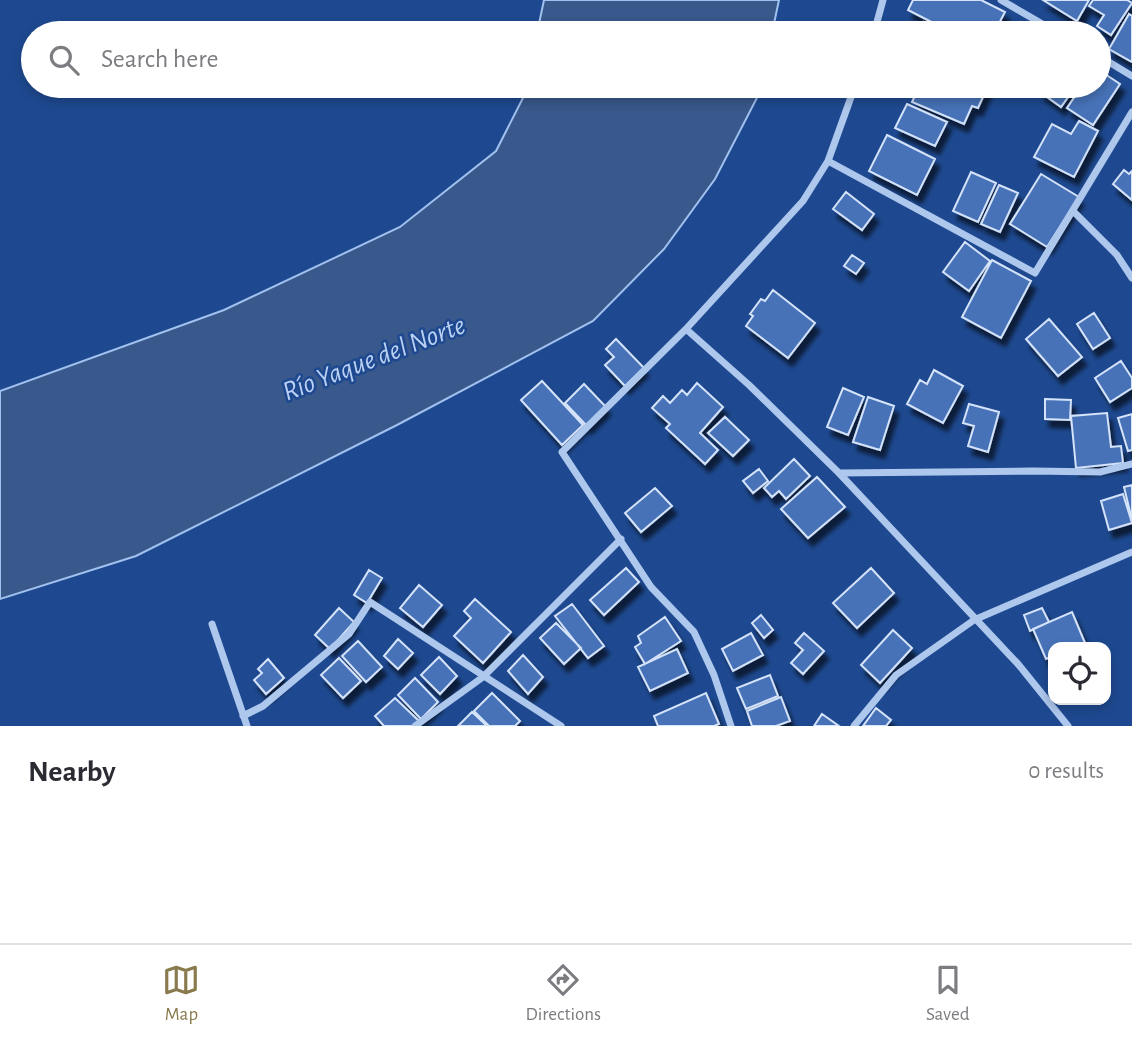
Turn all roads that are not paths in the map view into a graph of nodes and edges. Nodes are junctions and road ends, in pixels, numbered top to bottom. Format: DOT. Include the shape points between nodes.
graph roads {
  1 [pos="883,0"];
  2 [pos="1001,0"];
  3 [pos="877,21"];
  4 [pos="1037,21"];
  5 [pos="1111,64"];
  6 [pos="1132,76"];
  7 [pos="851,98"];
  8 [pos="1132,113"];
  9 [pos="828,161"];
  10 [pos="1073,211"];
  11 [pos="1132,278"];
  12 [pos="687,329"];
  13 [pos="1132,464"];
  14 [pos="839,473"];
  15 [pos="621,539"];
  16 [pos="1132,552"];
  17 [pos="974,620"];
  18 [pos="212,624"];
  19 [pos="483,677"];
  20 [pos="243,716"];
  21 [pos="247,726"];
  22 [pos="415,726"];
  23 [pos="561,726"];
  24 [pos="731,726"];
  25 [pos="854,726"];
  26 [pos="1068,726"];
  1 -- 3 [label="street"];
  2 -- 4 [label="street"];
  5 -- 6 [label="street"];
  7 -- 9 [label="street"];
  8 -- 10 [label="street"];
  9 -- 10 [label="street" via="1035,273"];
  9 -- 12 [label="street" via="803,201"];
  10 -- 11 [label="street" via="1117,255"];
  12 -- 14 [label="street"];
  12 -- 15 [label="street" via="562,452"];
  13 -- 14 [label="street" via="1100,472"];
  14 -- 17 [label="street"];
  15 -- 19 [label="street"];
  15 -- 24 [label="street" via="651,587 694,632"];
  16 -- 17 [label="street"];
  17 -- 25 [label="street" via="896,675"];
  17 -- 26 [label="street" via="1018,664"];
  18 -- 20 [label="street"];
  19 -- 20 [label="street" via="370,602 349,634 263,706"];
  19 -- 22 [label="street"];
  19 -- 23 [label="street"];
  20 -- 21 [label="street"];
}
